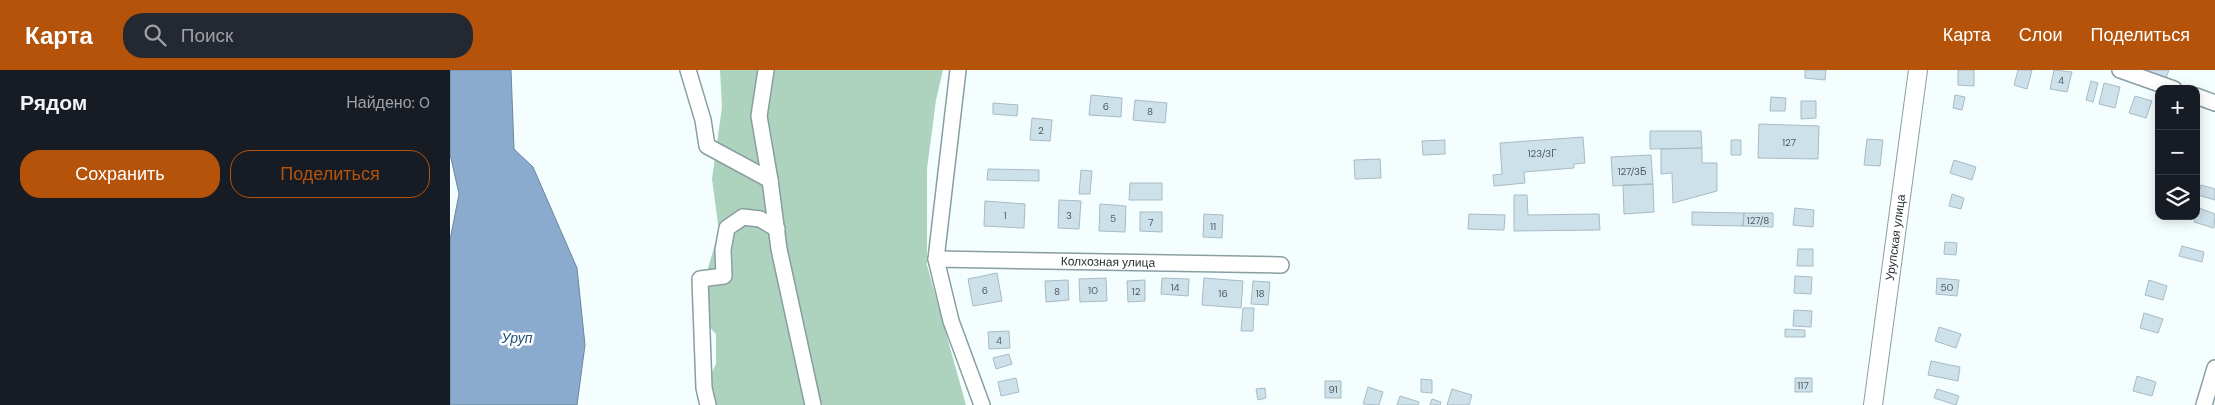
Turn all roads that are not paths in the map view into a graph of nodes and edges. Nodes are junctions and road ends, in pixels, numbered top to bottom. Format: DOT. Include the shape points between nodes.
graph roads {
  1 [pos="688,70"];
  2 [pos="766,70"];
  3 [pos="958,70"];
  4 [pos="1918,70"];
  5 [pos="2120,70"];
  6 [pos="2163,85"];
  7 [pos="2200,97"];
  8 [pos="2215,103"];
  9 [pos="770,180"];
  10 [pos="777,229"];
  11 [pos="936,259"];
  12 [pos="1281,265"];
  13 [pos="2215,368"];
  14 [pos="708,405"];
  15 [pos="813,405"];
  16 [pos="982,405"];
  17 [pos="1873,405"];
  18 [pos="2204,405"];
  1 -- 9 [label="street" via="707,146"];
  2 -- 9 [label="street" via="758,116"];
  3 -- 11 [label="street"];
  4 -- 17 [label="street, Урупская улица"];
  5 -- 6 [label="street"];
  7 -- 8 [label="street"];
  9 -- 10 [label="street"];
  10 -- 14 [label="street" via="760,220 743,217 727,228 723,250 724,276 700,279 704,388"];
  10 -- 15 [label="street"];
  11 -- 12 [label="street, Колхозная улица"];
  11 -- 16 [label="street" via="951,321"];
  13 -- 18 [label="street"];
}
